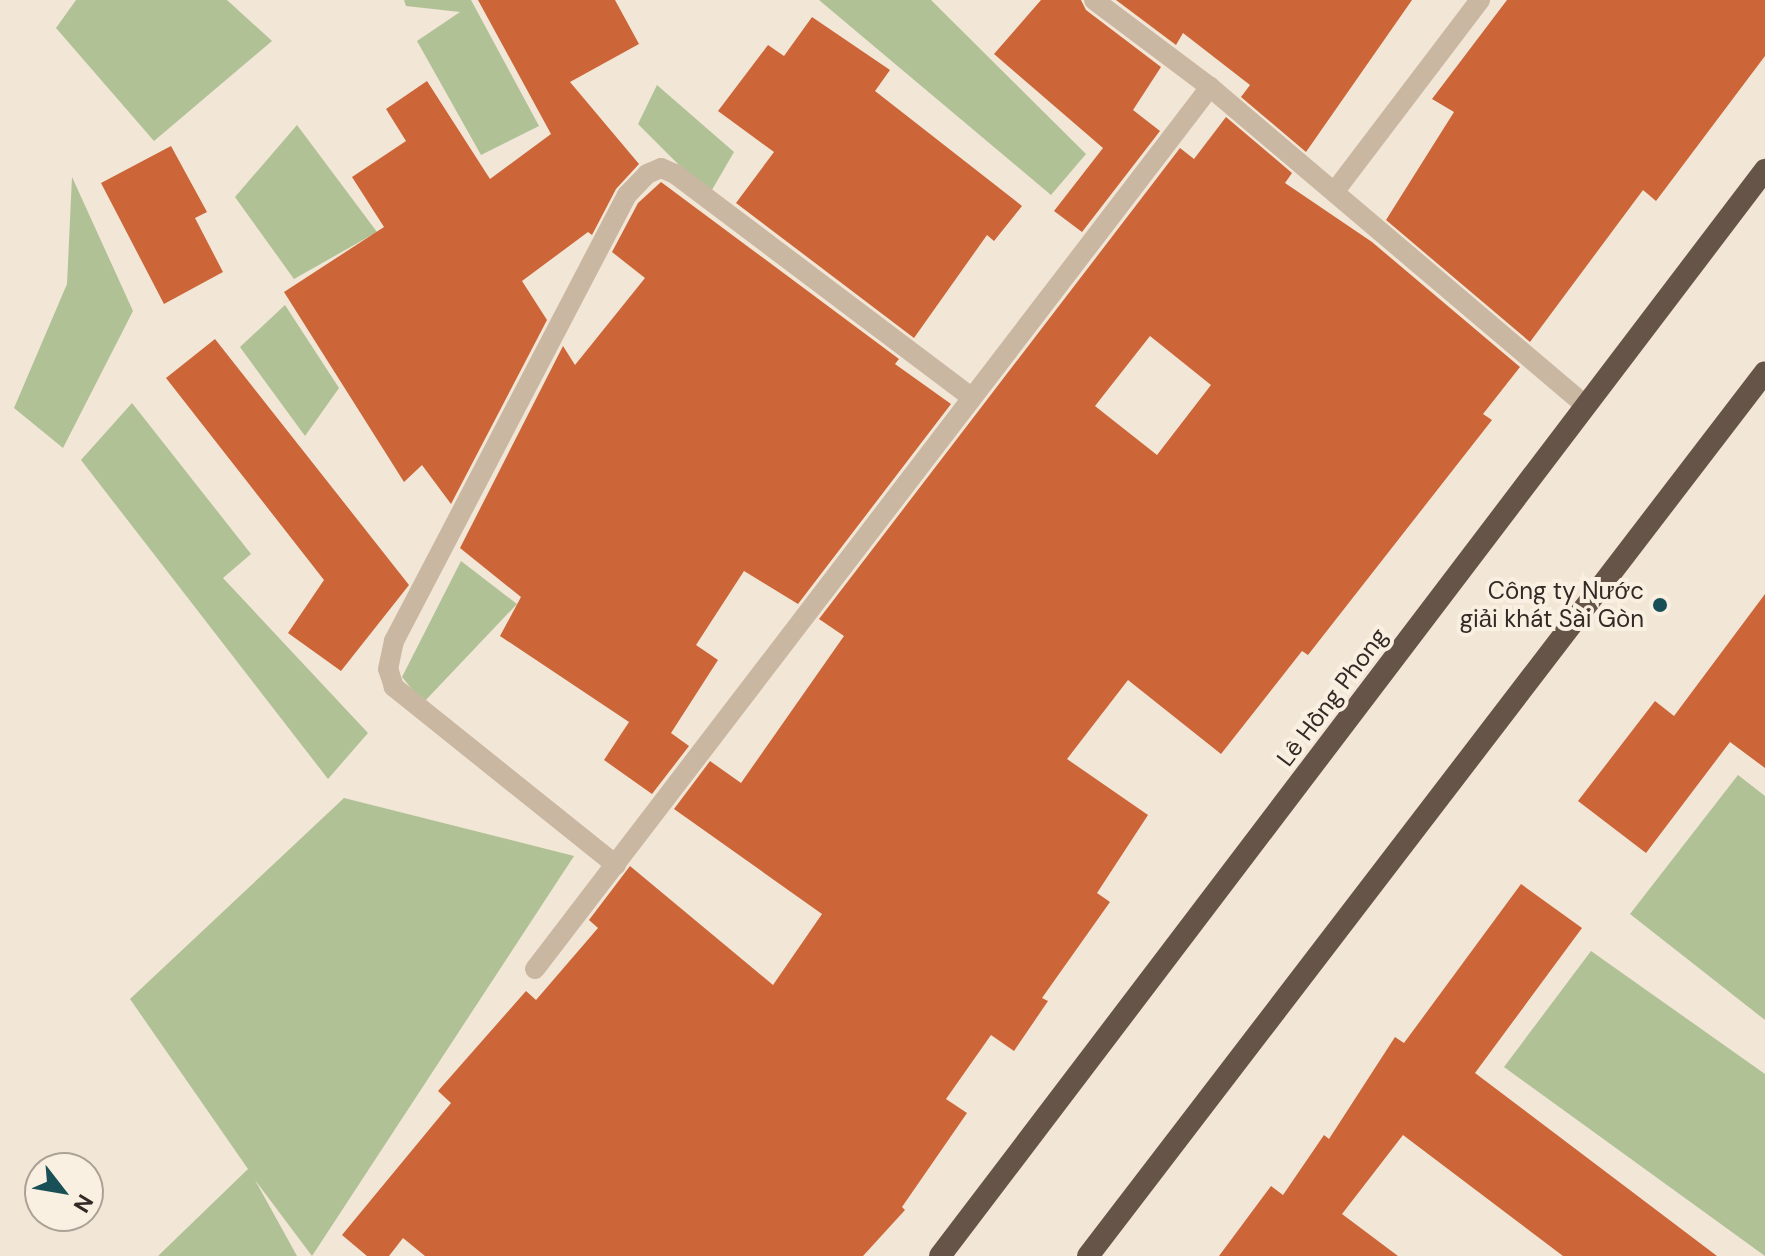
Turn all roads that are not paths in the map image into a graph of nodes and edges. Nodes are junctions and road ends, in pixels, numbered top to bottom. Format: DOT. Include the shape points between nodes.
graph roads {
  1 [pos="1094,0"];
  2 [pos="1480,0"];
  3 [pos="1210,87"];
  4 [pos="1765,170"];
  5 [pos="1335,191"];
  6 [pos="1765,372"];
  7 [pos="970,396"];
  8 [pos="1586,406"];
  9 [pos="616,865"];
  10 [pos="535,969"];
  11 [pos="940,1256"];
  12 [pos="1088,1256"];
  1 -- 3 [label="street"];
  2 -- 5 [label="street"];
  3 -- 5 [label="street"];
  3 -- 7 [label="street"];
  4 -- 8 [label="highway, Lê Hồng Phong"];
  5 -- 8 [label="street"];
  6 -- 12 [label="highway"];
  7 -- 9 [label="street"];
  7 -- 9 [label="street" via="675,174 661,168 647,174 627,195 394,641 388,669 394,687"];
  8 -- 11 [label="highway, Lê Hồng Phong"];
  9 -- 10 [label="street"];
}
